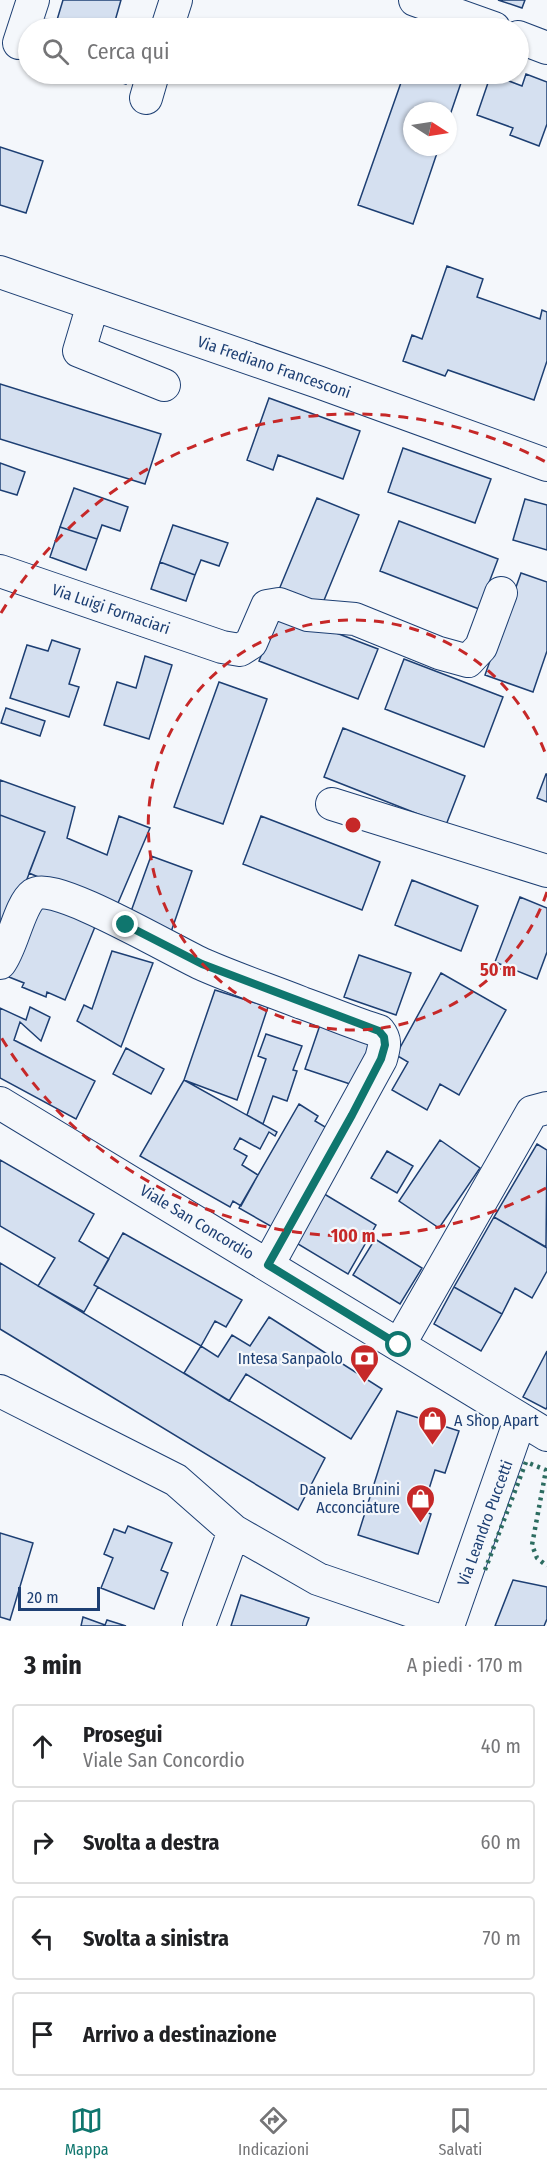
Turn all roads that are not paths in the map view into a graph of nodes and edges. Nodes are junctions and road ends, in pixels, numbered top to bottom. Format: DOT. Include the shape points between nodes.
graph roads {
  1 [pos="33,0"];
  2 [pos="176,0"];
  3 [pos="415,0"];
  4 [pos="28,18"];
  5 [pos="170,18"];
  6 [pos="466,18"];
  7 [pos="529,41"];
  8 [pos="547,48"];
  9 [pos="0,272"];
  10 [pos="93,304"];
  11 [pos="164,385"];
  12 [pos="547,465"];
  13 [pos="0,571"];
  14 [pos="501,593"];
  15 [pos="332,804"];
  16 [pos="547,871"];
  17 [pos="0,963"];
  18 [pos="0,1103"];
  19 [pos="547,1108"];
  20 [pos="268,1265"];
  21 [pos="399,1345"];
  22 [pos="0,1391"];
  23 [pos="520,1420"];
  24 [pos="547,1435"];
  25 [pos="234,1531"];
  26 [pos="449,1625"];
  27 [pos="199,1626"];
  1 -- 4 [label="street"];
  2 -- 5 [label="street"];
  3 -- 6 [label="street"];
  7 -- 8 [label="street"];
  9 -- 10 [label="street, Via Frediano Francesconi"];
  10 -- 11 [label="street" via="79,351"];
  10 -- 12 [label="street, Via Frediano Francesconi"];
  13 -- 14 [label="street, Via Luigi Fornaciari" via="222,647 240,650 251,643 267,606 279,604 308,615 355,619 468,661 481,647"];
  15 -- 16 [label="street"];
  17 -- 20 [label="street" via="27,902 35,893 57,893 202,964 379,1031 385,1045 381,1059"];
  18 -- 20 [label="street, Viale San Concordio"];
  19 -- 21 [label="street" via="532,1112"];
  20 -- 21 [label="street, Viale San Concordio"];
  21 -- 23 [label="street, Viale San Concordio"];
  22 -- 25 [label="street" via="176,1480"];
  23 -- 24 [label="street, Viale San Concordio"];
  23 -- 26 [label="street, Via Leandro Puccetti"];
  25 -- 26 [label="street" via="318,1579"];
  25 -- 27 [label="street"];
}
